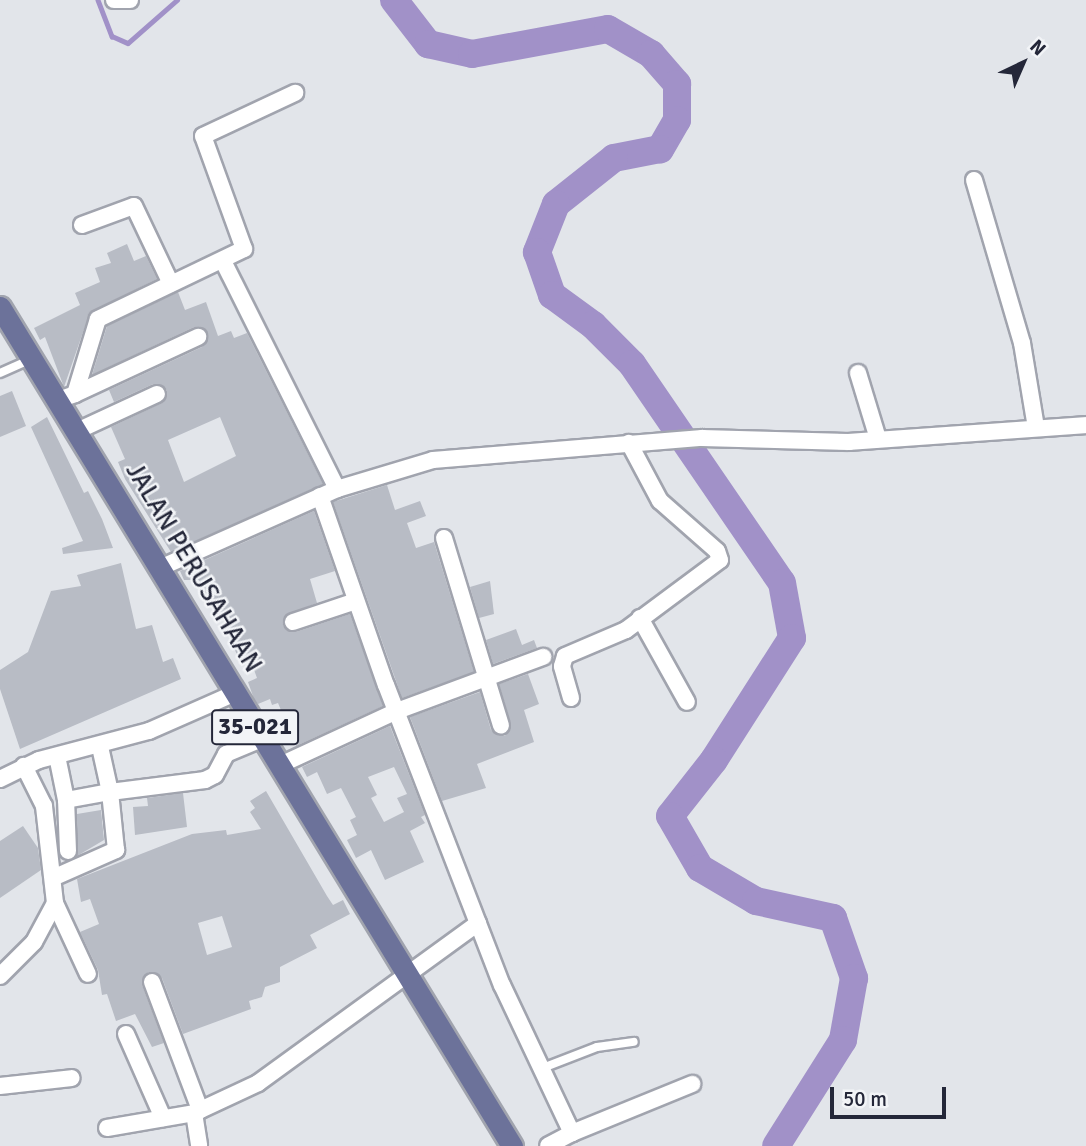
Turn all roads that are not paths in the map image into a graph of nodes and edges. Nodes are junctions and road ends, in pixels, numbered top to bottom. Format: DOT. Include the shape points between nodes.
graph roads {
  1 [pos="114,0"];
  2 [pos="130,0"];
  3 [pos="295,93"];
  4 [pos="974,180"];
  5 [pos="82,225"];
  6 [pos="223,261"];
  7 [pos="171,284"];
  8 [pos="0,307"];
  9 [pos="198,337"];
  10 [pos="32,359"];
  11 [pos="0,373"];
  12 [pos="858,373"];
  13 [pos="157,394"];
  14 [pos="66,397"];
  15 [pos="1086,425"];
  16 [pos="1036,428"];
  17 [pos="77,431"];
  18 [pos="878,439"];
  19 [pos="629,443"];
  20 [pos="337,489"];
  21 [pos="320,496"];
  22 [pos="444,538"];
  23 [pos="162,567"];
  24 [pos="356,601"];
  25 [pos="640,618"];
  26 [pos="293,622"];
  27 [pos="543,657"];
  28 [pos="485,679"];
  29 [pos="235,692"];
  30 [pos="572,698"];
  31 [pos="687,702"];
  32 [pos="397,711"];
  33 [pos="501,726"];
  34 [pos="262,739"];
  35 [pos="100,747"];
  36 [pos="57,756"];
  37 [pos="24,766"];
  38 [pos="278,766"];
  39 [pos="0,779"];
  40 [pos="110,792"];
  41 [pos="66,800"];
  42 [pos="68,851"];
  43 [pos="55,877"];
  44 [pos="55,903"];
  45 [pos="478,923"];
  46 [pos="406,972"];
  47 [pos="88,974"];
  48 [pos="0,976"];
  49 [pos="152,982"];
  50 [pos="126,1034"];
  51 [pos="634,1042"];
  52 [pos="539,1070"];
  53 [pos="72,1078"];
  54 [pos="692,1084"];
  55 [pos="0,1086"];
  56 [pos="197,1112"];
  57 [pos="163,1118"];
  58 [pos="107,1128"];
  59 [pos="572,1133"];
  60 [pos="199,1146"];
  61 [pos="512,1146"];
  62 [pos="548,1146"];
  1 -- 2 [label="street"];
  3 -- 6 [label="street" via="203,136 244,248"];
  4 -- 16 [label="street" via="1022,343"];
  5 -- 7 [label="street" via="128,205 137,208"];
  6 -- 7 [label="street"];
  6 -- 20 [label="street"];
  7 -- 14 [label="street" via="96,321"];
  8 -- 10 [label="main road, JALAN PERUSAHAAN / 35-021"];
  9 -- 14 [label="street"];
  10 -- 11 [label="lane"];
  10 -- 14 [label="main road, JALAN PERUSAHAAN / 35-021"];
  12 -- 18 [label="street"];
  13 -- 17 [label="street"];
  14 -- 17 [label="main road, JALAN PERUSAHAAN / 35-021"];
  15 -- 16 [label="street"];
  16 -- 18 [label="street"];
  17 -- 23 [label="main road, JALAN PERUSAHAAN / 35-021"];
  18 -- 19 [label="street" via="702,438"];
  19 -- 20 [label="street" via="426,461"];
  19 -- 25 [label="street" via="660,501 720,557 714,567"];
  20 -- 21 [label="street"];
  21 -- 23 [label="street"];
  21 -- 24 [label="street"];
  22 -- 28 [label="street"];
  23 -- 29 [label="main road, JALAN PERUSAHAAN / 35-021"];
  24 -- 26 [label="street"];
  24 -- 32 [label="street"];
  25 -- 30 [label="street" via="622,633 565,656 562,666"];
  25 -- 31 [label="street"];
  27 -- 28 [label="street"];
  28 -- 32 [label="street"];
  28 -- 33 [label="street"];
  29 -- 34 [label="main road, JALAN PERUSAHAAN / 35-021"];
  29 -- 35 [label="street" via="149,731"];
  32 -- 38 [label="street"];
  32 -- 45 [label="street"];
  34 -- 38 [label="main road, JALAN PERUSAHAAN / 35-021"];
  34 -- 40 [label="street" via="226,754 215,775 205,780"];
  35 -- 36 [label="street"];
  35 -- 40 [label="street"];
  36 -- 37 [label="street"];
  36 -- 41 [label="street"];
  37 -- 39 [label="street"];
  37 -- 43 [label="street" via="42,798"];
  38 -- 46 [label="main road, JALAN PERUSAHAAN / 35-021"];
  40 -- 41 [label="street"];
  40 -- 43 [label="street" via="116,850"];
  41 -- 42 [label="street"];
  43 -- 44 [label="street"];
  44 -- 47 [label="street"];
  44 -- 48 [label="street" via="34,942"];
  45 -- 46 [label="street"];
  45 -- 52 [label="street"];
  46 -- 56 [label="street" via="258,1083"];
  46 -- 61 [label="main road, JALAN PERUSAHAAN / 35-021"];
  49 -- 56 [label="street"];
  50 -- 57 [label="street"];
  51 -- 52 [label="lane" via="597,1047"];
  52 -- 59 [label="street"];
  53 -- 55 [label="street"];
  54 -- 59 [label="street"];
  56 -- 57 [label="street"];
  56 -- 60 [label="street"];
  57 -- 58 [label="street"];
  59 -- 62 [label="street"];
}
